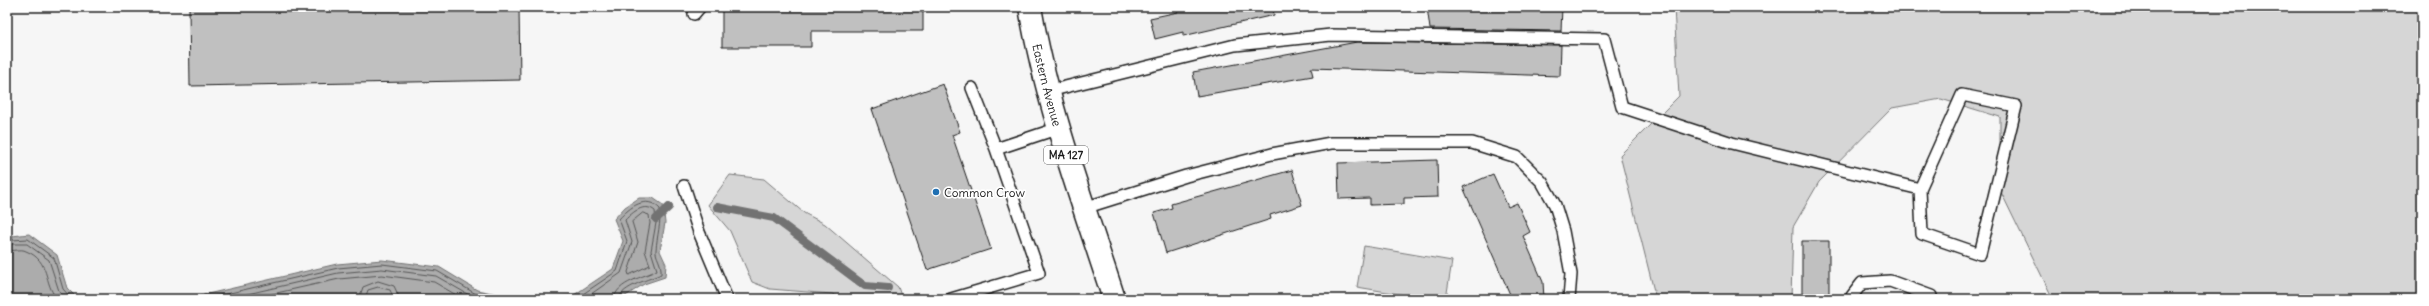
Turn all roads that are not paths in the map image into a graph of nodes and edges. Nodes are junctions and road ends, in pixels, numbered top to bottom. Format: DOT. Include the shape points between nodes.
graph roads {
  1 [pos="1030,7"];
  2 [pos="972,88"];
  3 [pos="1049,91"];
  4 [pos="1059,128"];
  5 [pos="996,149"];
  6 [pos="684,186"];
  7 [pos="1920,190"];
  8 [pos="1084,208"];
  9 [pos="727,299"];
  10 [pos="951,299"];
  11 [pos="1114,299"];
  12 [pos="1569,299"];
  13 [pos="1852,299"];
  14 [pos="1931,299"];
  1 -- 3 [label="main road, Eastern Avenue / MA 127" via="1036,43"];
  2 -- 5 [label="lane"];
  3 -- 4 [label="main road, Eastern Avenue / MA 127"];
  3 -- 7 [label="lane" via="1235,45 1330,35 1604,39 1622,107 1732,142"];
  4 -- 5 [label="lane"];
  4 -- 8 [label="main road, Eastern Avenue / MA 127"];
  5 -- 10 [label="lane" via="1039,273"];
  6 -- 9 [label="lane" via="699,232"];
  7 -- 7 [label="lane" via="1922,234 1980,254 2016,106 1962,95"];
  8 -- 11 [label="main road, Eastern Avenue / MA 127"];
  8 -- 12 [label="lane" via="1193,174 1272,154 1331,143 1472,143 1517,157 1542,182 1556,205 1563,231 1571,274"];
  13 -- 14 [label="lane" via="1862,283 1890,281 1931,296"];
}
